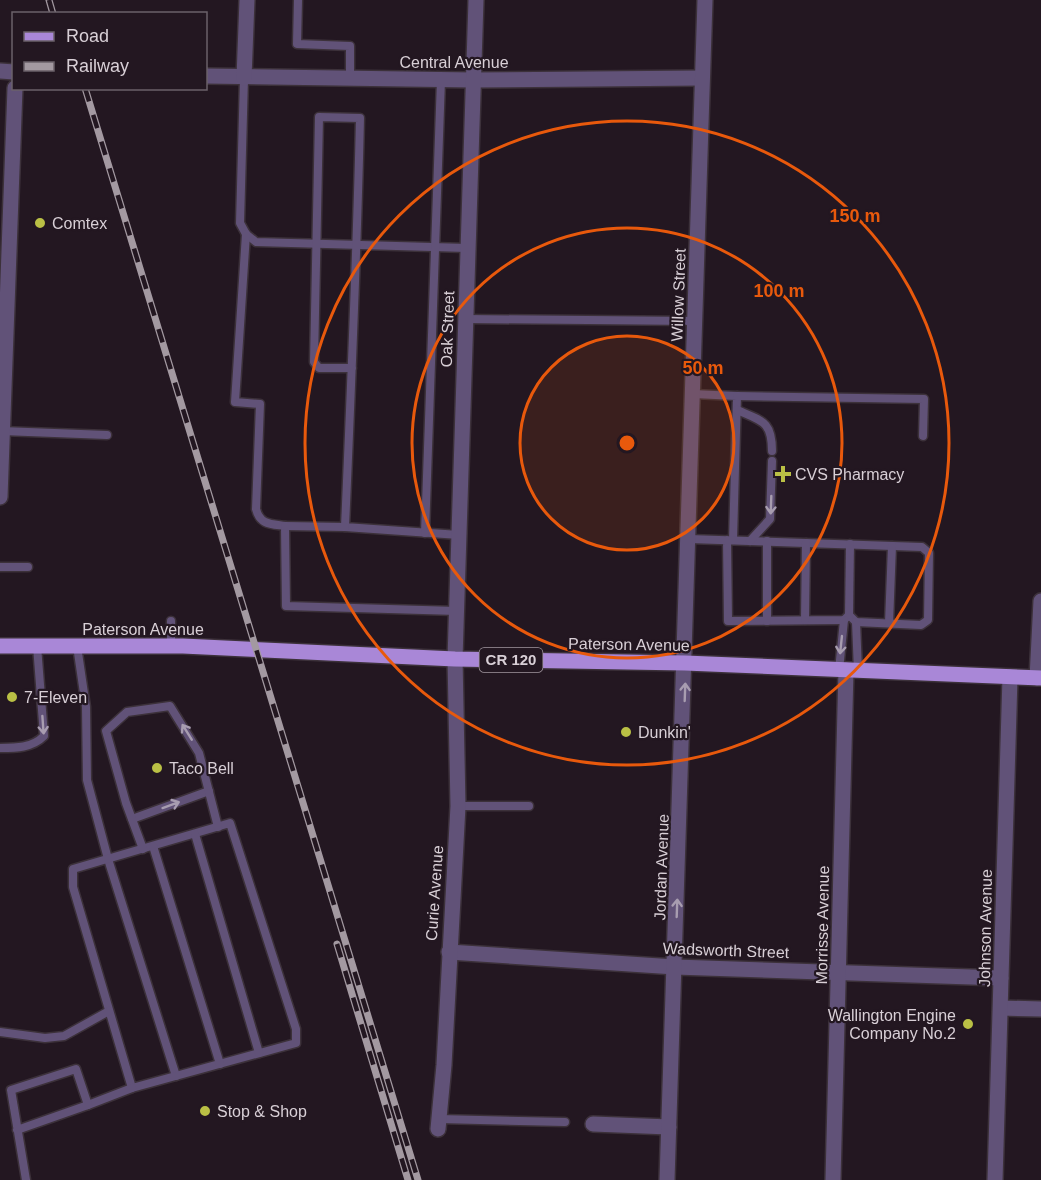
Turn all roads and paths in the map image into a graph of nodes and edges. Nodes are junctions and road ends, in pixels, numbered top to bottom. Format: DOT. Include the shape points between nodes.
graph roads {
  1 [pos="247,0"];
  2 [pos="298,0"];
  3 [pos="476,0"];
  4 [pos="705,0"];
  5 [pos="207,76"];
  6 [pos="244,78"];
  7 [pos="702,78"];
  8 [pos="350,79"];
  9 [pos="441,80"];
  10 [pos="473,80"];
  11 [pos="15,90"];
  12 [pos="246,234"];
  13 [pos="316,244"];
  14 [pos="357,245"];
  15 [pos="435,247"];
  16 [pos="467,248"];
  17 [pos="465,319"];
  18 [pos="695,321"];
  19 [pos="352,368"];
  20 [pos="693,394"];
  21 [pos="737,396"];
  22 [pos="737,410"];
  23 [pos="2,431"];
  24 [pos="107,435"];
  25 [pos="923,436"];
  26 [pos="0,492"];
  27 [pos="0,496"];
  28 [pos="285,526"];
  29 [pos="345,527"];
  30 [pos="425,533"];
  31 [pos="459,535"];
  32 [pos="689,539"];
  33 [pos="730,540"];
  34 [pos="750,541"];
  35 [pos="767,542"];
  36 [pos="806,543"];
  37 [pos="850,544"];
  38 [pos="892,546"];
  39 [pos="0,567"];
  40 [pos="28,567"];
  41 [pos="1041,602"];
  42 [pos="457,611"];
  43 [pos="846,617"];
  44 [pos="805,620"];
  45 [pos="171,621"];
  46 [pos="767,621"];
  47 [pos="856,622"];
  48 [pos="889,624"];
  49 [pos="0,645"];
  50 [pos="37,646"];
  51 [pos="77,646"];
  52 [pos="171,646"];
  53 [pos="455,658"];
  54 [pos="686,663"];
  55 [pos="847,670"];
  56 [pos="1010,677"];
  57 [pos="1039,678"];
  58 [pos="0,748"];
  59 [pos="209,791"];
  60 [pos="458,806"];
  61 [pos="529,806"];
  62 [pos="132,819"];
  63 [pos="218,827"];
  64 [pos="195,834"];
  65 [pos="153,846"];
  66 [pos="143,849"];
  67 [pos="108,860"];
  68 [pos="449,952"];
  69 [pos="675,967"];
  70 [pos="839,972"];
  71 [pos="1001,978"];
  72 [pos="1001,1008"];
  73 [pos="1041,1009"];
  74 [pos="109,1011"];
  75 [pos="0,1032"];
  76 [pos="259,1053"];
  77 [pos="220,1064"];
  78 [pos="176,1076"];
  79 [pos="132,1088"];
  80 [pos="88,1105"];
  81 [pos="565,1122"];
  82 [pos="438,1124"];
  83 [pos="593,1124"];
  84 [pos="669,1127"];
  85 [pos="17,1130"];
  86 [pos="26,1180"];
  87 [pos="667,1180"];
  88 [pos="833,1180"];
  89 [pos="995,1180"];
  1 -- 6 [label="street"];
  2 -- 8 [label="lane" via="297,44 350,46"];
  3 -- 10 [label="street, Oak Street"];
  4 -- 7 [label="street, Willow Street"];
  5 -- 6 [label="street, Central Avenue"];
  6 -- 8 [label="street, Central Avenue"];
  6 -- 12 [label="lane" via="240,223"];
  7 -- 10 [label="street, Central Avenue"];
  7 -- 18 [label="street, Willow Street"];
  8 -- 9 [label="street, Central Avenue"];
  9 -- 10 [label="street, Central Avenue"];
  9 -- 15 [label="lane"];
  10 -- 16 [label="street, Oak Street"];
  11 -- 23 [label="street"];
  12 -- 13 [label="lane" via="256,242"];
  12 -- 28 [label="lane" via="235,402 260,404 256,509 264,523"];
  13 -- 14 [label="lane"];
  13 -- 14 [label="lane" via="319,117 360,118"];
  13 -- 19 [label="lane" via="314,362 319,368"];
  14 -- 15 [label="lane"];
  14 -- 19 [label="lane"];
  15 -- 16 [label="lane"];
  15 -- 30 [label="lane"];
  16 -- 17 [label="street, Oak Street"];
  17 -- 18 [label="lane"];
  17 -- 31 [label="street, Oak Street"];
  18 -- 20 [label="street, Willow Street"];
  19 -- 29 [label="lane"];
  20 -- 21 [label="lane"];
  20 -- 32 [label="street, Willow Street"];
  21 -- 22 [label="lane"];
  21 -- 25 [label="lane" via="924,399"];
  22 -- 33 [label="lane"];
  22 -- 34 [label="lane, one-way" via="763,421 769,428 772,456 770,519"];
  23 -- 24 [label="lane"];
  23 -- 26 [label="street"];
  26 -- 27 [label="street"];
  28 -- 29 [label="lane"];
  28 -- 42 [label="lane" via="286,606"];
  29 -- 30 [label="lane"];
  30 -- 31 [label="lane"];
  31 -- 42 [label="street, Oak Street"];
  32 -- 33 [label="lane"];
  32 -- 54 [label="street, Willow Street"];
  33 -- 34 [label="lane"];
  33 -- 46 [label="lane" via="728,621"];
  34 -- 35 [label="lane"];
  35 -- 36 [label="lane"];
  35 -- 46 [label="lane"];
  36 -- 37 [label="lane"];
  36 -- 44 [label="lane"];
  37 -- 38 [label="lane"];
  37 -- 43 [label="lane"];
  38 -- 48 [label="lane"];
  38 -- 48 [label="lane" via="922,547 929,553 928,620 921,625"];
  39 -- 40 [label="lane"];
  41 -- 57 [label="street"];
  42 -- 53 [label="street, Oak Street"];
  43 -- 44 [label="lane"];
  43 -- 47 [label="lane"];
  43 -- 55 [label="lane, one-way"];
  44 -- 46 [label="lane"];
  45 -- 52 [label="lane"];
  47 -- 48 [label="lane"];
  47 -- 55 [label="lane"];
  49 -- 50 [label="main road, Paterson Avenue / CR 120"];
  50 -- 51 [label="main road, Paterson Avenue / CR 120"];
  50 -- 58 [label="lane, one-way" via="44,736 37,743"];
  51 -- 52 [label="main road, Paterson Avenue / CR 120"];
  51 -- 67 [label="lane" via="86,708 87,780"];
  52 -- 53 [label="main road, Paterson Avenue / CR 120"];
  53 -- 54 [label="main road, Paterson Avenue / CR 120"];
  53 -- 60 [label="street, Curie Avenue"];
  54 -- 55 [label="main road, Paterson Avenue / CR 120"];
  69 -- 54 [label="street, Jordan Avenue, one-way"];
  55 -- 56 [label="main road, Paterson Avenue / CR 120"];
  55 -- 70 [label="street, Morrisse Avenue"];
  56 -- 57 [label="main road, Paterson Avenue / CR 120"];
  56 -- 71 [label="street, Johnson Avenue"];
  62 -- 59 [label="lane, one-way"];
  59 -- 62 [label="lane, one-way" via="199,753 170,706 127,712 106,731"];
  59 -- 63 [label="lane"];
  60 -- 61 [label="lane"];
  60 -- 68 [label="street, Curie Avenue"];
  62 -- 66 [label="lane"];
  63 -- 64 [label="lane"];
  63 -- 76 [label="lane" via="230,824 296,1029 296,1043"];
  64 -- 65 [label="lane"];
  64 -- 76 [label="lane"];
  65 -- 66 [label="lane"];
  65 -- 77 [label="lane"];
  66 -- 67 [label="lane"];
  67 -- 74 [label="lane" via="73,869 73,887"];
  67 -- 78 [label="lane"];
  68 -- 69 [label="street, Wadsworth Street"];
  68 -- 82 [label="street, Curie Avenue"];
  69 -- 70 [label="street, Wadsworth Street"];
  69 -- 84 [label="street, Jordan Avenue"];
  70 -- 71 [label="street, Wadsworth Street"];
  70 -- 88 [label="street, Morrisse Avenue"];
  71 -- 72 [label="street, Johnson Avenue"];
  72 -- 73 [label="street"];
  72 -- 89 [label="street, Johnson Avenue"];
  74 -- 75 [label="lane" via="64,1036 45,1038"];
  74 -- 79 [label="lane"];
  76 -- 77 [label="lane"];
  77 -- 78 [label="lane"];
  78 -- 79 [label="lane"];
  79 -- 80 [label="lane"];
  80 -- 85 [label="lane"];
  80 -- 85 [label="lane" via="76,1069 11,1090"];
  81 -- 82 [label="lane"];
  83 -- 84 [label="street"];
  84 -- 87 [label="street, Jordan Avenue"];
  85 -- 86 [label="lane"];
}
